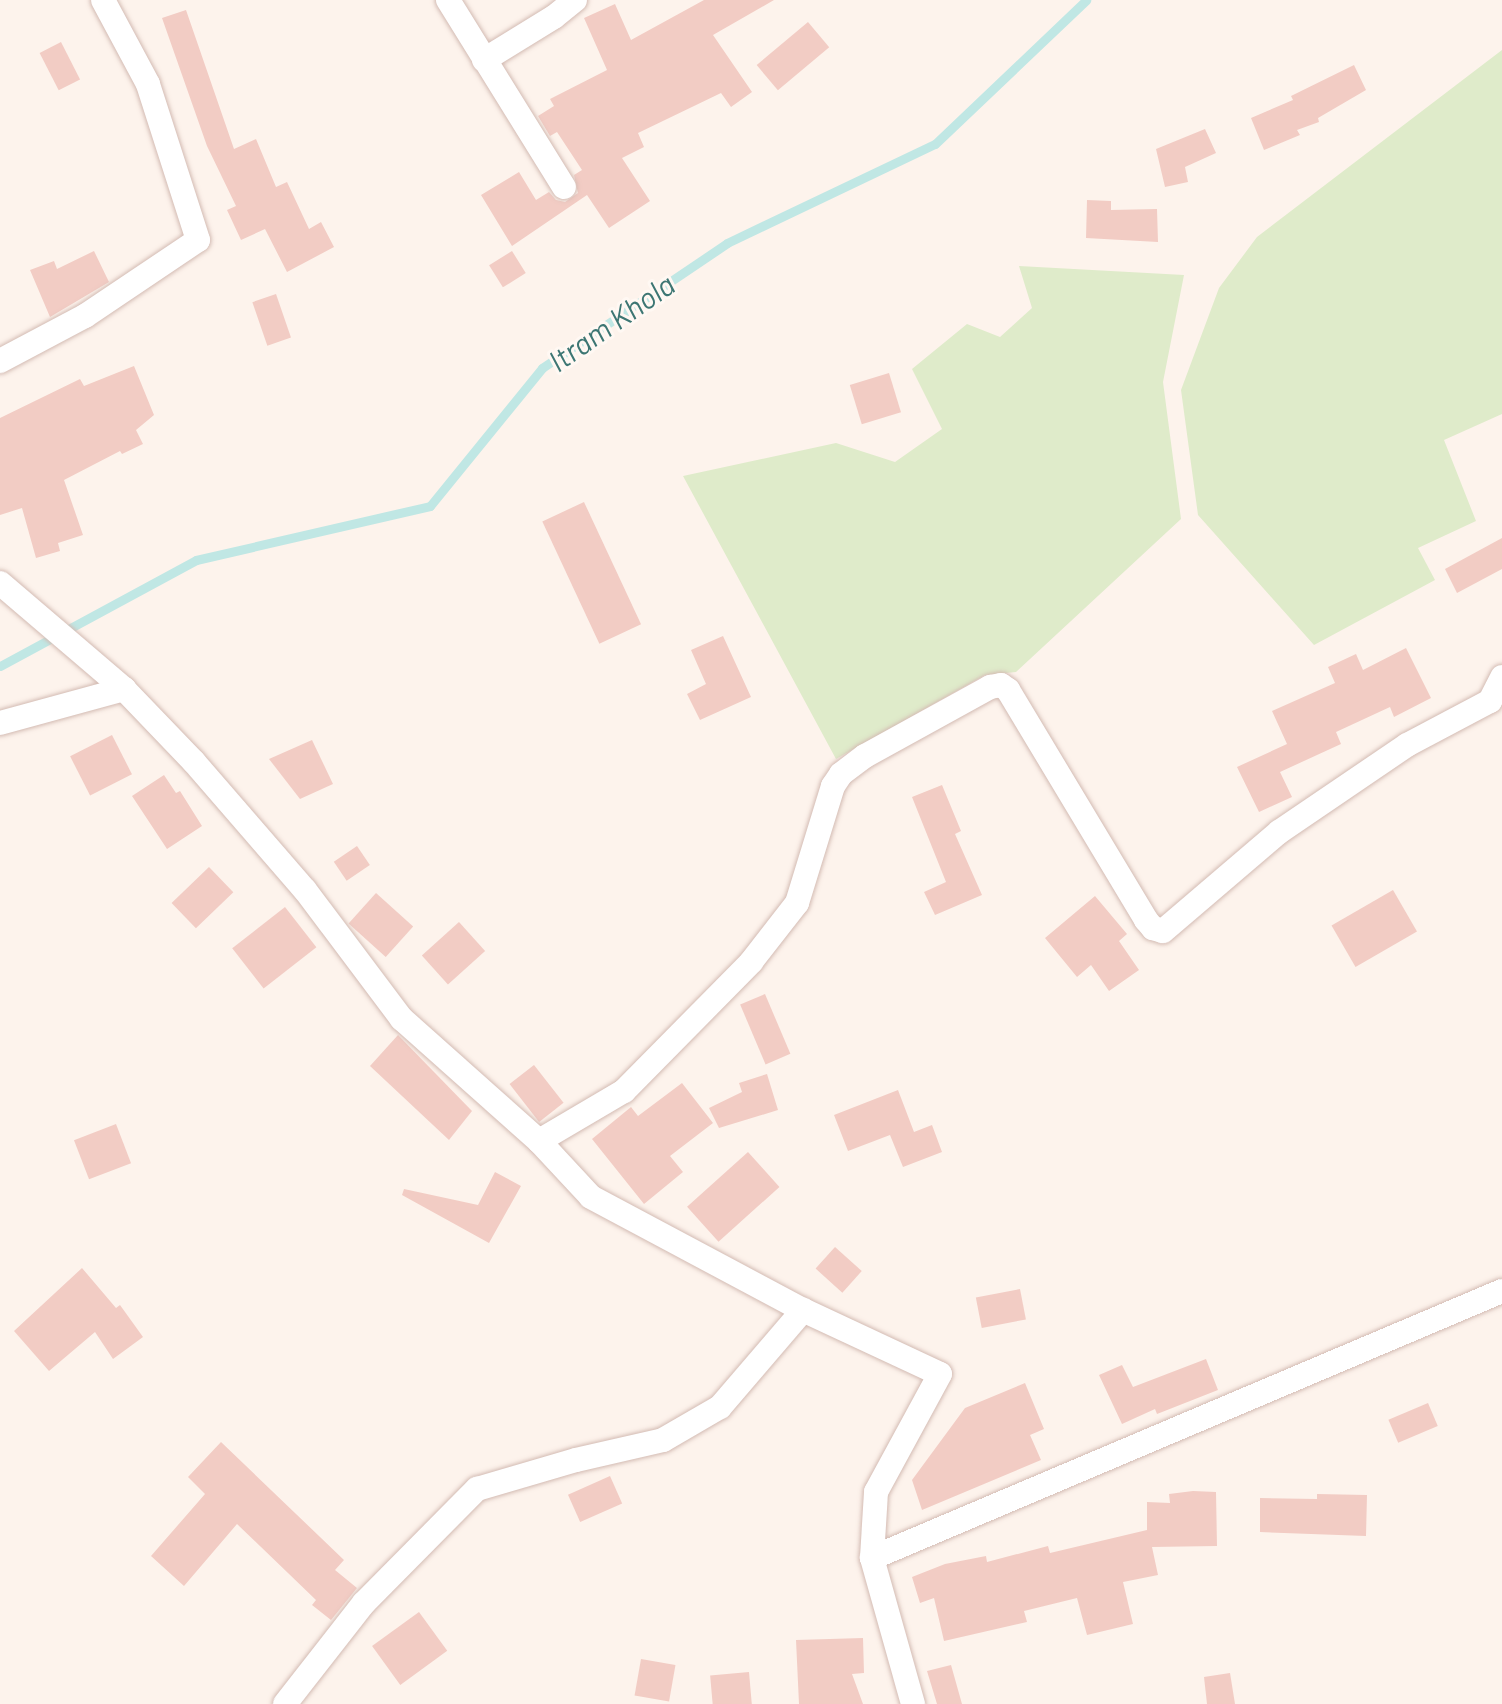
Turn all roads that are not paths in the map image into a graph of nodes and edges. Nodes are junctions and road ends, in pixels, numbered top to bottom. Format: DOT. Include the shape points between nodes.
graph roads {
  1 [pos="103,0"];
  2 [pos="448,0"];
  3 [pos="575,0"];
  4 [pos="484,60"];
  5 [pos="564,187"];
  6 [pos="0,361"];
  7 [pos="3,586"];
  8 [pos="1502,677"];
  9 [pos="124,689"];
  10 [pos="0,723"];
  11 [pos="539,1141"];
  12 [pos="1502,1291"];
  13 [pos="803,1310"];
  14 [pos="872,1558"];
  15 [pos="285,1704"];
  16 [pos="913,1704"];
  1 -- 6 [label="street" via="148,84 198,240 85,316"];
  2 -- 4 [label="street"];
  3 -- 4 [label="street"];
  4 -- 5 [label="street"];
  7 -- 9 [label="street"];
  8 -- 11 [label="street" via="1490,701 1407,745 1279,832 1163,931 1146,920 1008,690 990,687 841,774 797,903 751,962 624,1091"];
  9 -- 10 [label="street"];
  9 -- 11 [label="street" via="305,890 402,1019"];
  11 -- 13 [label="street" via="591,1197"];
  12 -- 14 [label="street"];
  13 -- 14 [label="street" via="940,1374 876,1492"];
  13 -- 15 [label="street" via="720,1407 663,1440 477,1489 364,1603"];
  14 -- 16 [label="street"];
}
